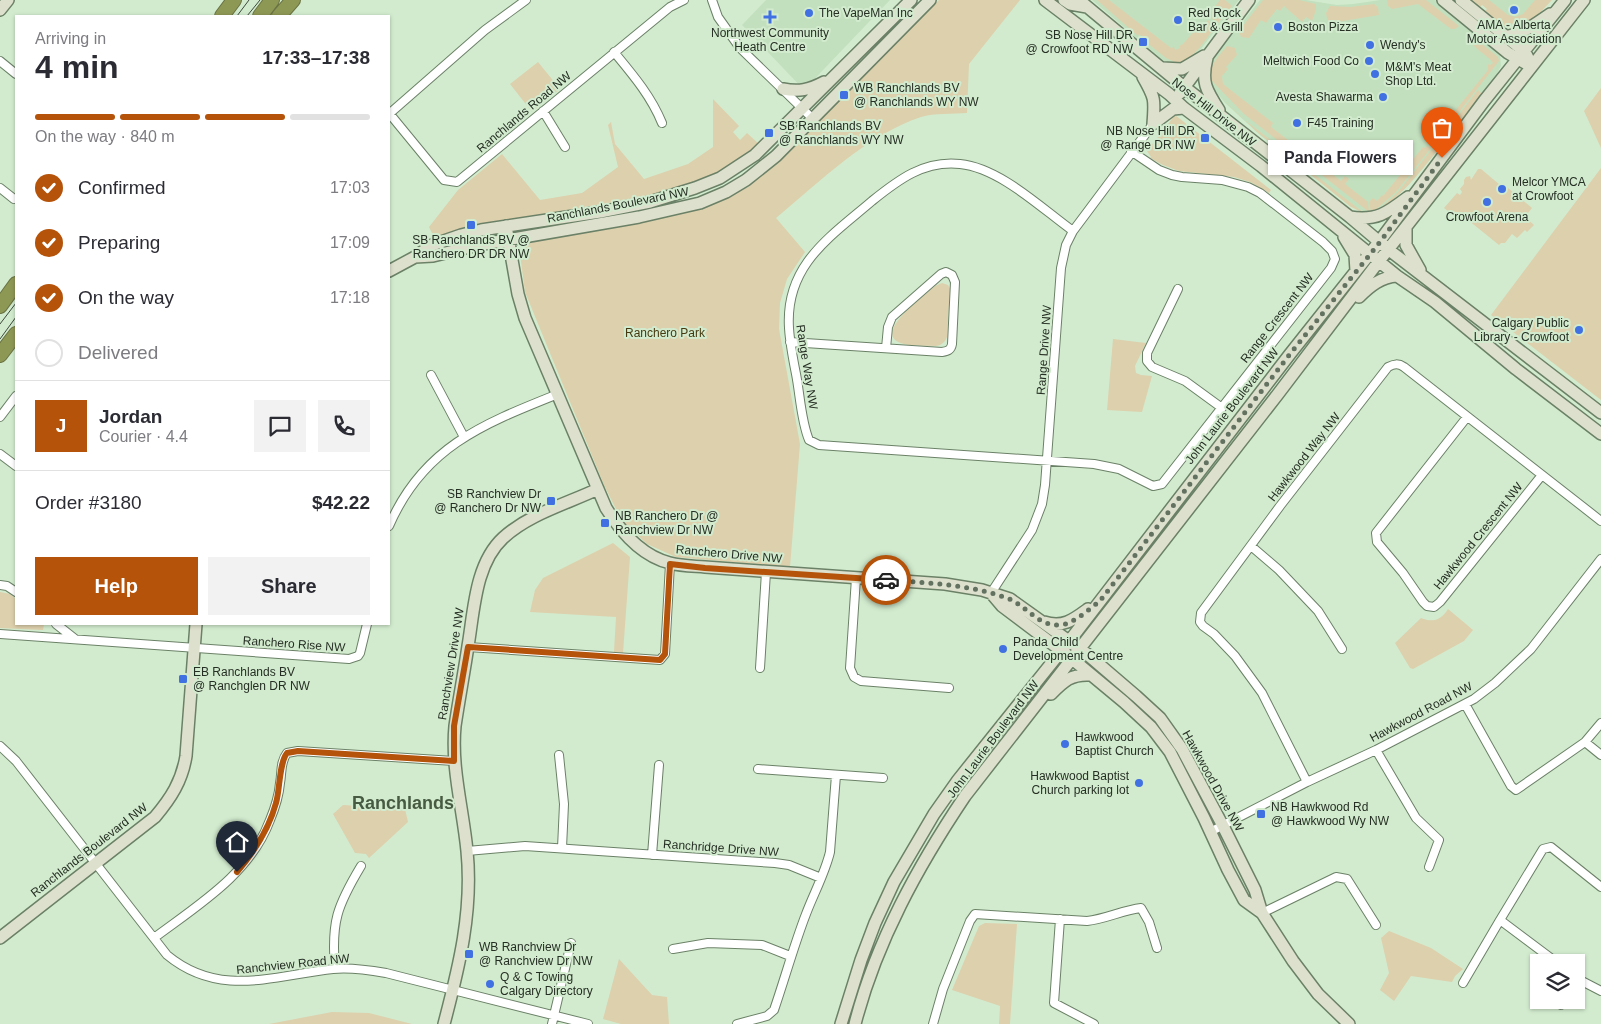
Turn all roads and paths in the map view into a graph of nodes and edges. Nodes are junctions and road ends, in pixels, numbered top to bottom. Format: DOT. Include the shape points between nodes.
graph roads {
  1 [pos="8,0"];
  2 [pos="234,0"];
  3 [pos="272,0"];
  4 [pos="293,0"];
  5 [pos="526,0"];
  6 [pos="684,0"];
  7 [pos="712,0"];
  8 [pos="911,0"];
  9 [pos="930,0"];
  10 [pos="1045,0"];
  11 [pos="1064,0"];
  12 [pos="1249,0"];
  13 [pos="1443,0"];
  14 [pos="1461,0"];
  15 [pos="1584,0"];
  16 [pos="1084,4"];
  17 [pos="1561,4"];
  18 [pos="0,10"];
  19 [pos="223,15"];
  20 [pos="261,15"];
  21 [pos="281,15"];
  22 [pos="1505,37"];
  23 [pos="614,52"];
  24 [pos="1208,54"];
  25 [pos="1521,56"];
  26 [pos="0,61"];
  27 [pos="1533,66"];
  28 [pos="1163,68"];
  29 [pos="1139,71"];
  30 [pos="15,73"];
  31 [pos="832,78"];
  32 [pos="1184,87"];
  33 [pos="783,89"];
  34 [pos="1175,99"];
  35 [pos="1184,108"];
  36 [pos="802,109"];
  37 [pos="543,111"];
  38 [pos="390,113"];
  39 [pos="390,115"];
  40 [pos="812,118"];
  41 [pos="1224,118"];
  42 [pos="662,123"];
  43 [pos="1153,124"];
  44 [pos="565,147"];
  45 [pos="1131,151"];
  46 [pos="0,188"];
  47 [pos="1419,189"];
  48 [pos="14,199"];
  49 [pos="1350,217"];
  50 [pos="506,226"];
  51 [pos="1335,226"];
  52 [pos="1406,229"];
  53 [pos="1072,231"];
  54 [pos="509,240"];
  55 [pos="1384,246"];
  56 [pos="415,257"];
  57 [pos="1375,257"];
  58 [pos="390,271"];
  59 [pos="1356,271"];
  60 [pos="1397,276"];
  61 [pos="1427,279"];
  62 [pos="15,285"];
  63 [pos="1178,288"];
  64 [pos="0,306"];
  65 [pos="1339,315"];
  66 [pos="15,335"];
  67 [pos="790,342"];
  68 [pos="886,348"];
  69 [pos="0,355"];
  70 [pos="432,375"];
  71 [pos="558,394"];
  72 [pos="15,397"];
  73 [pos="1222,408"];
  74 [pos="1601,414"];
  75 [pos="0,417"];
  76 [pos="1467,417"];
  77 [pos="1601,434"];
  78 [pos="464,437"];
  79 [pos="0,454"];
  80 [pos="1047,461"];
  81 [pos="15,465"];
  82 [pos="1542,475"];
  83 [pos="598,489"];
  84 [pos="390,506"];
  85 [pos="395,512"];
  86 [pos="1601,521"];
  87 [pos="390,524"];
  88 [pos="1251,546"];
  89 [pos="1601,559"];
  90 [pos="670,564"];
  91 [pos="766,572"];
  92 [pos="856,578"];
  93 [pos="0,585"];
  94 [pos="15,591"];
  95 [pos="991,593"];
  96 [pos="1100,601"];
  97 [pos="1040,621"];
  98 [pos="57,625"];
  99 [pos="196,625"];
  100 [pos="367,625"];
  101 [pos="0,634"];
  102 [pos="75,639"];
  103 [pos="1064,646"];
  104 [pos="194,647"];
  105 [pos="468,647"];
  106 [pos="1342,649"];
  107 [pos="1075,654"];
  108 [pos="760,668"];
  109 [pos="1090,675"];
  110 [pos="949,688"];
  111 [pos="1041,698"];
  112 [pos="1465,704"];
  113 [pos="1160,718"];
  114 [pos="1601,723"];
  115 [pos="1151,726"];
  116 [pos="1585,742"];
  117 [pos="0,746"];
  118 [pos="1376,750"];
  119 [pos="559,755"];
  120 [pos="1601,756"];
  121 [pos="454,761"];
  122 [pos="658,765"];
  123 [pos="758,769"];
  124 [pos="836,775"];
  125 [pos="883,778"];
  126 [pos="1307,782"];
  127 [pos="1222,826"];
  128 [pos="1210,832"];
  129 [pos="562,848"];
  130 [pos="467,851"];
  131 [pos="652,854"];
  132 [pos="95,864"];
  133 [pos="361,866"];
  134 [pos="1429,867"];
  135 [pos="821,878"];
  136 [pos="1601,887"];
  137 [pos="1262,913"];
  138 [pos="1060,919"];
  139 [pos="1500,920"];
  140 [pos="1376,925"];
  141 [pos="0,938"];
  142 [pos="154,938"];
  143 [pos="571,943"];
  144 [pos="1157,948"];
  145 [pos="673,949"];
  146 [pos="1545,954"];
  147 [pos="790,956"];
  148 [pos="335,969"];
  149 [pos="1464,983"];
  150 [pos="1585,983"];
  151 [pos="452,990"];
  152 [pos="1601,991"];
  153 [pos="554,1015"];
  154 [pos="444,1024"];
  155 [pos="552,1024"];
  156 [pos="588,1024"];
  157 [pos="737,1024"];
  158 [pos="841,1024"];
  159 [pos="855,1024"];
  160 [pos="933,1024"];
  161 [pos="1094,1024"];
  162 [pos="1349,1024"];
  1 -- 18 [label="street"];
  2 -- 19 [label="highway"];
  3 -- 20 [label="highway"];
  4 -- 21 [label="highway"];
  5 -- 38 [label="street" via="485,30"];
  6 -- 23 [label="street, Ranchlands Road NW" via="670,7"];
  7 -- 33 [label="street" via="727,32"];
  8 -- 31 [label="street, Ranchlands Boulevard NW"];
  9 -- 40 [label="street, Ranchlands Boulevard NW"];
  10 -- 29 [label="street, Nose Hill Drive NW"];
  11 -- 16 [label="street" via="1070,4"];
  12 -- 24 [label="street"];
  13 -- 25 [label="street" via="1497,45"];
  14 -- 22 [label="street"];
  15 -- 27 [label="street, John Laurie Boulevard NW"];
  16 -- 28 [label="street, Nose Hill Drive NW"];
  17 -- 22 [label="street" via="1525,31"];
  17 -- 25 [label="street, John Laurie Boulevard NW"];
  22 -- 25 [label="street"];
  23 -- 37 [label="street, Ranchlands Road NW"];
  23 -- 42 [label="street" via="644,88"];
  24 -- 28 [label="street" via="1182,69"];
  24 -- 32 [label="street"];
  24 -- 41 [label="street" via="1204,68 1205,86"];
  25 -- 27 [label="street"];
  25 -- 47 [label="street, John Laurie Boulevard NW"];
  26 -- 30 [label="street"];
  27 -- 52 [label="street, John Laurie Boulevard NW"];
  28 -- 32 [label="street, Nose Hill Drive NW"];
  29 -- 34 [label="street, Nose Hill Drive NW"];
  29 -- 43 [label="street" via="1155,103"];
  31 -- 33 [label="street" via="806,91"];
  31 -- 36 [label="street, Ranchlands Boulevard NW"];
  32 -- 34 [label="street"];
  32 -- 41 [label="street, Nose Hill Drive NW"];
  33 -- 36 [label="street"];
  34 -- 35 [label="street, Nose Hill Drive NW"];
  35 -- 43 [label="street" via="1173,109"];
  35 -- 51 [label="street, Nose Hill Drive NW"];
  36 -- 40 [label="street"];
  36 -- 50 [label="street, Ranchlands Boulevard NW" via="755,155 720,178 695,188 650,202"];
  37 -- 39 [label="street, Ranchlands Road NW" via="453,182 444,180"];
  37 -- 44 [label="street"];
  40 -- 54 [label="street, Ranchlands Boulevard NW" via="776,156 746,180 700,203"];
  41 -- 49 [label="street, Nose Hill Drive NW"];
  43 -- 45 [label="street, Range Drive NW"];
  45 -- 53 [label="street, Range Drive NW"];
  45 -- 73 [label="street, Range Crescent NW" via="1172,175 1222,180 1260,192 1323,242 1334,255 1331,268"];
  46 -- 48 [label="street"];
  47 -- 49 [label="street" via="1391,210 1372,219"];
  47 -- 55 [label="street, John Laurie Boulevard NW"];
  49 -- 55 [label="street, Nose Hill Drive NW"];
  50 -- 54 [label="street, Ranchero Drive NW"];
  50 -- 56 [label="street, Ranchlands Boulevard NW" via="450,238"];
  51 -- 57 [label="street, Nose Hill Drive NW"];
  51 -- 59 [label="street" via="1350,244"];
  52 -- 55 [label="street, John Laurie Boulevard NW"];
  52 -- 61 [label="street" via="1407,248"];
  53 -- 67 [label="street, Range Way NW" via="1005,180 980,168 951,163 922,168 894,183 817,249 794,286 789,313"];
  53 -- 80 [label="street, Range Drive NW" via="1061,268"];
  54 -- 56 [label="street, Ranchlands Boulevard NW"];
  54 -- 71 [label="street, Ranchero Drive NW" via="522,308"];
  55 -- 57 [label="street, John Laurie Boulevard NW"];
  55 -- 61 [label="street, Nose Hill Drive NW"];
  56 -- 58 [label="street, Ranchlands Boulevard NW"];
  57 -- 59 [label="street, John Laurie Boulevard NW"];
  57 -- 60 [label="street, Nose Hill Drive NW"];
  57 -- 65 [label="street, John Laurie Boulevard NW"];
  59 -- 96 [label="street, John Laurie Boulevard NW"];
  60 -- 65 [label="street" via="1378,281"];
  60 -- 77 [label="street, Nose Hill Drive NW" via="1435,302"];
  61 -- 74 [label="street, Nose Hill Drive NW"];
  62 -- 64 [label="highway"];
  63 -- 73 [label="street" via="1147,354 1147,361 1152,367 1185,381"];
  65 -- 107 [label="street, John Laurie Boulevard NW"];
  66 -- 69 [label="highway"];
  67 -- 68 [label="street"];
  67 -- 80 [label="street, Range Way NW" via="808,436 814,444"];
  68 -- 68 [label="street" via="942,352 951,348 955,282 952,275 941,274 898,310 889,323"];
  70 -- 78 [label="street"];
  71 -- 78 [label="street" via="508,414"];
  71 -- 83 [label="street, Ranchero Drive NW"];
  72 -- 75 [label="street"];
  73 -- 80 [label="street, Range Crescent NW" via="1158,486 1107,466"];
  76 -- 82 [label="street, Hawkwood Way NW"];
  76 -- 82 [label="street, Hawkwood Crescent NW" via="1376,533 1377,542 1427,606 1434,607 1440,602"];
  76 -- 88 [label="street, Hawkwood Way NW" via="1404,367 1399,364 1388,367"];
  78 -- 85 [label="street" via="447,448 425,470"];
  79 -- 81 [label="street"];
  80 -- 95 [label="street, Range Drive NW" via="1037,520"];
  82 -- 86 [label="street, Hawkwood Way NW"];
  83 -- 90 [label="street, Ranchero Drive NW" via="622,533 649,554"];
  83 -- 105 [label="street, Ranchview Drive NW" via="523,524 497,545 483,569"];
  84 -- 85 [label="street"];
  85 -- 87 [label="street"];
  88 -- 106 [label="street" via="1318,611"];
  88 -- 126 [label="street, Hawkwood Way NW" via="1203,609 1200,622 1235,656 1262,693"];
  89 -- 112 [label="street, Hawkwood Road NW" via="1517,664"];
  90 -- 91 [label="street, Ranchero Drive NW"];
  90 -- 105 [label="street" via="665,654 660,660"];
  91 -- 92 [label="street, Ranchero Drive NW"];
  91 -- 108 [label="street"];
  92 -- 95 [label="street, Ranchero Drive NW" via="945,584"];
  92 -- 110 [label="street" via="850,668 854,677 861,682"];
  93 -- 94 [label="street"];
  95 -- 97 [label="street, Ranchero Drive NW" via="1010,599"];
  95 -- 103 [label="street" via="1002,606"];
  96 -- 97 [label="street" via="1067,624"];
  96 -- 103 [label="street, John Laurie Boulevard NW"];
  97 -- 103 [label="street, Ranchero Drive NW"];
  98 -- 102 [label="street"];
  99 -- 104 [label="street, Ranchlands Boulevard NW"];
  100 -- 104 [label="street, Ranchero Rise NW" via="360,653 349,659"];
  101 -- 102 [label="street, Ranchero Rise NW"];
  102 -- 104 [label="street, Ranchero Rise NW"];
  103 -- 107 [label="street, Hawkwood Drive NW"];
  103 -- 158 [label="street, John Laurie Boulevard NW" via="958,780 911,852 875,923"];
  104 -- 132 [label="street, Ranchlands Boulevard NW" via="186,756 177,786 156,817"];
  105 -- 121 [label="street, Ranchview Drive NW" via="454,726"];
  107 -- 109 [label="street, Hawkwood Drive NW"];
  107 -- 111 [label="street, John Laurie Boulevard NW"];
  107 -- 113 [label="street, Hawkwood Drive NW" via="1087,654"];
  109 -- 111 [label="street" via="1076,675 1049,696"];
  109 -- 115 [label="street, Hawkwood Drive NW"];
  111 -- 159 [label="street, John Laurie Boulevard NW" via="964,796 921,863 873,969"];
  112 -- 116 [label="street" via="1516,790"];
  112 -- 118 [label="street, Hawkwood Road NW"];
  113 -- 115 [label="street"];
  113 -- 127 [label="street, Hawkwood Drive NW" via="1182,749"];
  114 -- 116 [label="street"];
  115 -- 128 [label="street, Hawkwood Drive NW" via="1170,752"];
  116 -- 120 [label="street"];
  117 -- 132 [label="street, Ranchview Road NW" via="16,761"];
  118 -- 126 [label="street, Hawkwood Road NW"];
  118 -- 134 [label="street" via="1416,818 1439,840"];
  119 -- 129 [label="street" via="564,804"];
  121 -- 130 [label="street, Ranchview Drive NW"];
  121 -- 142 [label="street" via="298,751 287,753 282,762 270,822 248,859 223,885"];
  122 -- 131 [label="street"];
  123 -- 124 [label="street"];
  124 -- 125 [label="street"];
  124 -- 135 [label="street" via="830,852"];
  126 -- 127 [label="street, Hawkwood Road NW"];
  127 -- 128 [label="street, Hawkwood Road NW"];
  127 -- 137 [label="street, Hawkwood Drive NW" via="1255,890"];
  128 -- 137 [label="street, Hawkwood Drive NW" via="1244,900"];
  129 -- 130 [label="street, Ranchridge Drive NW" via="526,846"];
  129 -- 131 [label="street, Ranchridge Drive NW"];
  130 -- 151 [label="street, Ranchview Drive NW" via="468,916"];
  131 -- 135 [label="street, Ranchridge Drive NW" via="790,865"];
  132 -- 141 [label="street, Ranchlands Boulevard NW"];
  132 -- 142 [label="street, Ranchview Road NW"];
  133 -- 148 [label="street" via="335,920"];
  135 -- 147 [label="street"];
  136 -- 139 [label="street" via="1551,847 1543,849"];
  137 -- 140 [label="street" via="1336,878 1347,880"];
  137 -- 162 [label="street, Hawkwood Drive NW" via="1318,994"];
  138 -- 144 [label="street" via="1087,921 1141,908"];
  138 -- 160 [label="street" via="976,914 970,921 943,989"];
  138 -- 161 [label="street" via="1054,1003"];
  139 -- 146 [label="street"];
  139 -- 149 [label="street"];
  142 -- 148 [label="street, Ranchview Road NW" via="167,955 182,966 224,981 243,982"];
  143 -- 153 [label="street"];
  145 -- 147 [label="street" via="708,942 762,945"];
  147 -- 157 [label="street" via="772,1013"];
  148 -- 151 [label="street, Ranchview Road NW" via="386,973"];
  150 -- 152 [label="street"];
  151 -- 153 [label="street"];
  151 -- 154 [label="street, Ranchview Drive NW"];
  153 -- 155 [label="street"];
  153 -- 156 [label="street"];
}
